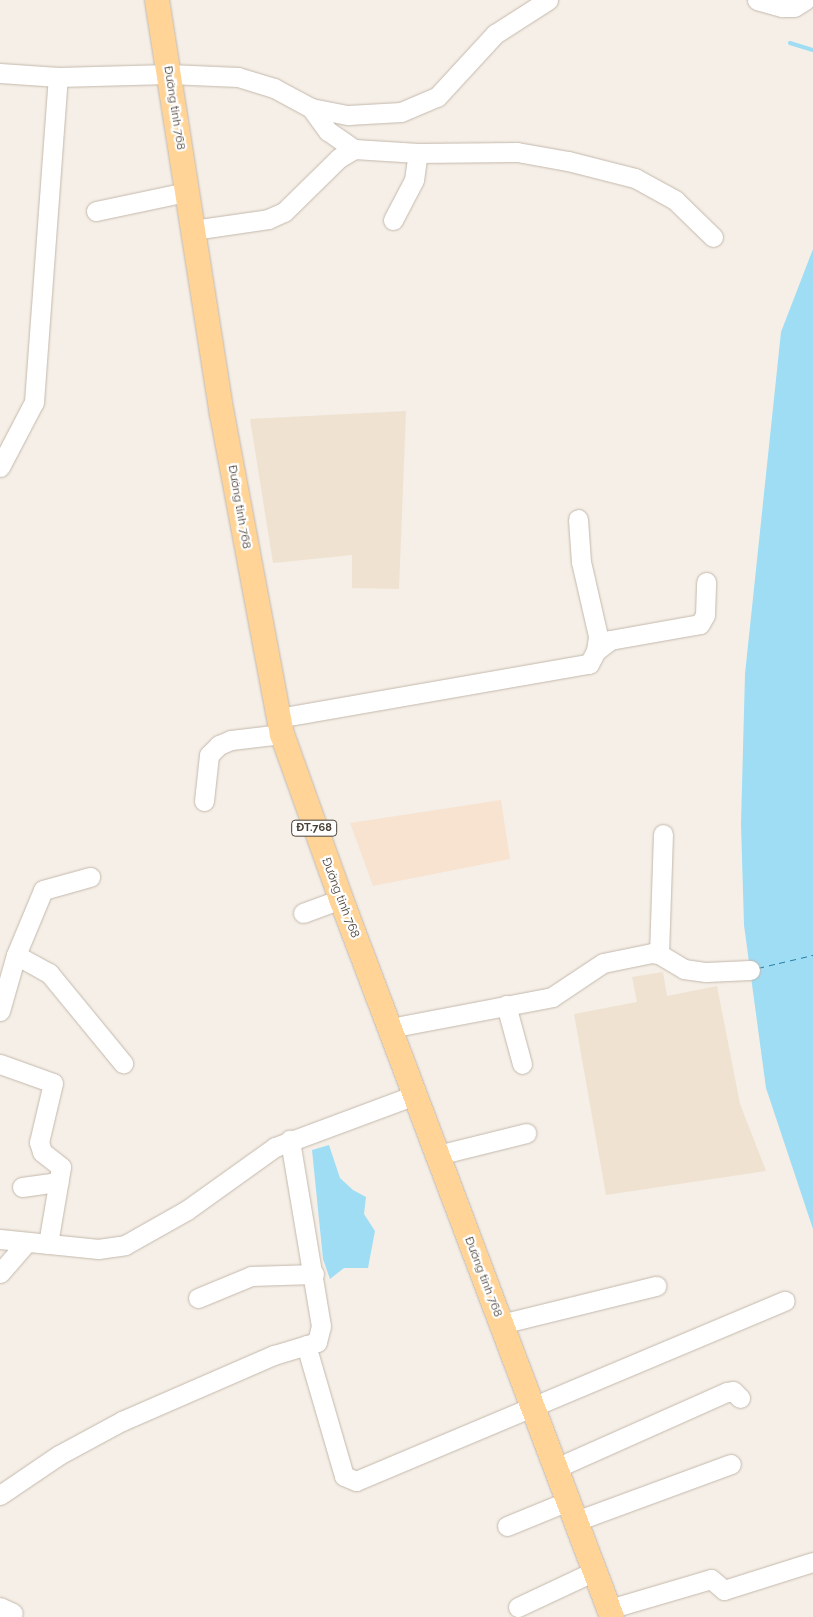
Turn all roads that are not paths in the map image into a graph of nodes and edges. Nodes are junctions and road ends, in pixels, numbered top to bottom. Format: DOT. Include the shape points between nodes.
graph roads {
  1 [pos="158,0"];
  2 [pos="548,0"];
  3 [pos="757,0"];
  4 [pos="805,0"];
  5 [pos="0,73"];
  6 [pos="168,74"];
  7 [pos="58,78"];
  8 [pos="311,108"];
  9 [pos="354,149"];
  10 [pos="418,153"];
  11 [pos="186,192"];
  12 [pos="96,211"];
  13 [pos="393,220"];
  14 [pos="193,230"];
  15 [pos="713,237"];
  16 [pos="0,467"];
  17 [pos="578,519"];
  18 [pos="706,582"];
  19 [pos="596,651"];
  20 [pos="280,726"];
  21 [pos="204,801"];
  22 [pos="663,834"];
  23 [pos="90,877"];
  24 [pos="341,899"];
  25 [pos="303,912"];
  26 [pos="659,954"];
  27 [pos="16,955"];
  28 [pos="750,970"];
  29 [pos="506,1005"];
  30 [pos="0,1011"];
  31 [pos="390,1028"];
  32 [pos="123,1063"];
  33 [pos="0,1064"];
  34 [pos="522,1064"];
  35 [pos="415,1095"];
  36 [pos="526,1133"];
  37 [pos="290,1140"];
  38 [pos="438,1156"];
  39 [pos="59,1182"];
  40 [pos="22,1187"];
  41 [pos="0,1239"];
  42 [pos="27,1242"];
  43 [pos="48,1244"];
  44 [pos="0,1273"];
  45 [pos="314,1274"];
  46 [pos="656,1286"];
  47 [pos="198,1298"];
  48 [pos="785,1301"];
  49 [pos="501,1324"];
  50 [pos="306,1345"];
  51 [pos="740,1398"];
  52 [pos="532,1406"];
  53 [pos="731,1464"];
  54 [pos="556,1468"];
  55 [pos="0,1495"];
  56 [pos="572,1511"];
  57 [pos="508,1526"];
  58 [pos="813,1562"];
  59 [pos="595,1571"];
  60 [pos="518,1607"];
  61 [pos="611,1613"];
  1 -- 6 [label="main road, Đường tỉnh 768 / ĐT.768"];
  2 -- 8 [label="street" via="495,34 451,85 420,106 401,112 348,115"];
  3 -- 4 [label="street" via="794,7"];
  5 -- 7 [label="street"];
  6 -- 7 [label="street"];
  6 -- 8 [label="street" via="253,79"];
  6 -- 11 [label="main road, Đường tỉnh 768 / ĐT.768"];
  7 -- 16 [label="street" via="34,402"];
  8 -- 9 [label="street" via="328,131"];
  9 -- 10 [label="street"];
  9 -- 14 [label="street" via="339,158 284,212 268,219"];
  10 -- 13 [label="street" via="414,180"];
  10 -- 15 [label="street" via="517,152 635,178 675,200"];
  11 -- 12 [label="street"];
  11 -- 14 [label="main road, Đường tỉnh 768 / ĐT.768"];
  14 -- 20 [label="main road, Đường tỉnh 768 / ĐT.768" via="241,522"];
  17 -- 19 [label="street" via="581,562 598,636"];
  18 -- 19 [label="street" via="705,615 700,624 610,640"];
  19 -- 20 [label="street" via="589,664"];
  20 -- 21 [label="street" via="219,745 209,755"];
  20 -- 24 [label="main road, Đường tỉnh 768 / ĐT.768"];
  22 -- 26 [label="street"];
  23 -- 27 [label="street" via="43,890"];
  24 -- 25 [label="street"];
  24 -- 31 [label="main road, Đường tỉnh 768 / ĐT.768"];
  26 -- 28 [label="street" via="684,969"];
  26 -- 29 [label="street" via="603,963 552,997"];
  27 -- 30 [label="street"];
  27 -- 32 [label="street" via="48,973"];
  29 -- 31 [label="street"];
  29 -- 34 [label="street"];
  31 -- 35 [label="main road, Đường tỉnh 768 / ĐT.768"];
  33 -- 39 [label="street" via="53,1083 40,1147 61,1167"];
  35 -- 37 [label="street"];
  35 -- 38 [label="main road, Đường tỉnh 768 / ĐT.768"];
  36 -- 38 [label="street"];
  37 -- 43 [label="street" via="186,1210 125,1245 98,1249"];
  37 -- 45 [label="street"];
  38 -- 49 [label="main road, Đường tỉnh 768 / ĐT.768"];
  39 -- 40 [label="street"];
  39 -- 43 [label="street"];
  41 -- 42 [label="street"];
  42 -- 43 [label="street"];
  42 -- 44 [label="street"];
  45 -- 47 [label="street" via="251,1276"];
  45 -- 50 [label="street" via="321,1333 317,1342"];
  46 -- 49 [label="street"];
  48 -- 52 [label="street"];
  49 -- 52 [label="main road, Đường tỉnh 768 / ĐT.768"];
  50 -- 52 [label="street" via="344,1476 350,1480 356,1481"];
  50 -- 55 [label="street" via="122,1421 59,1455"];
  51 -- 54 [label="street" via="733,1391 727,1392"];
  52 -- 54 [label="main road, Đường tỉnh 768 / ĐT.768"];
  53 -- 56 [label="street"];
  54 -- 56 [label="main road, Đường tỉnh 768 / ĐT.768"];
  56 -- 57 [label="street"];
  56 -- 59 [label="main road, Đường tỉnh 768 / ĐT.768"];
  58 -- 61 [label="street" via="724,1590 712,1580"];
  59 -- 60 [label="street"];
  59 -- 61 [label="main road, Đường tỉnh 768 / ĐT.768"];
}
